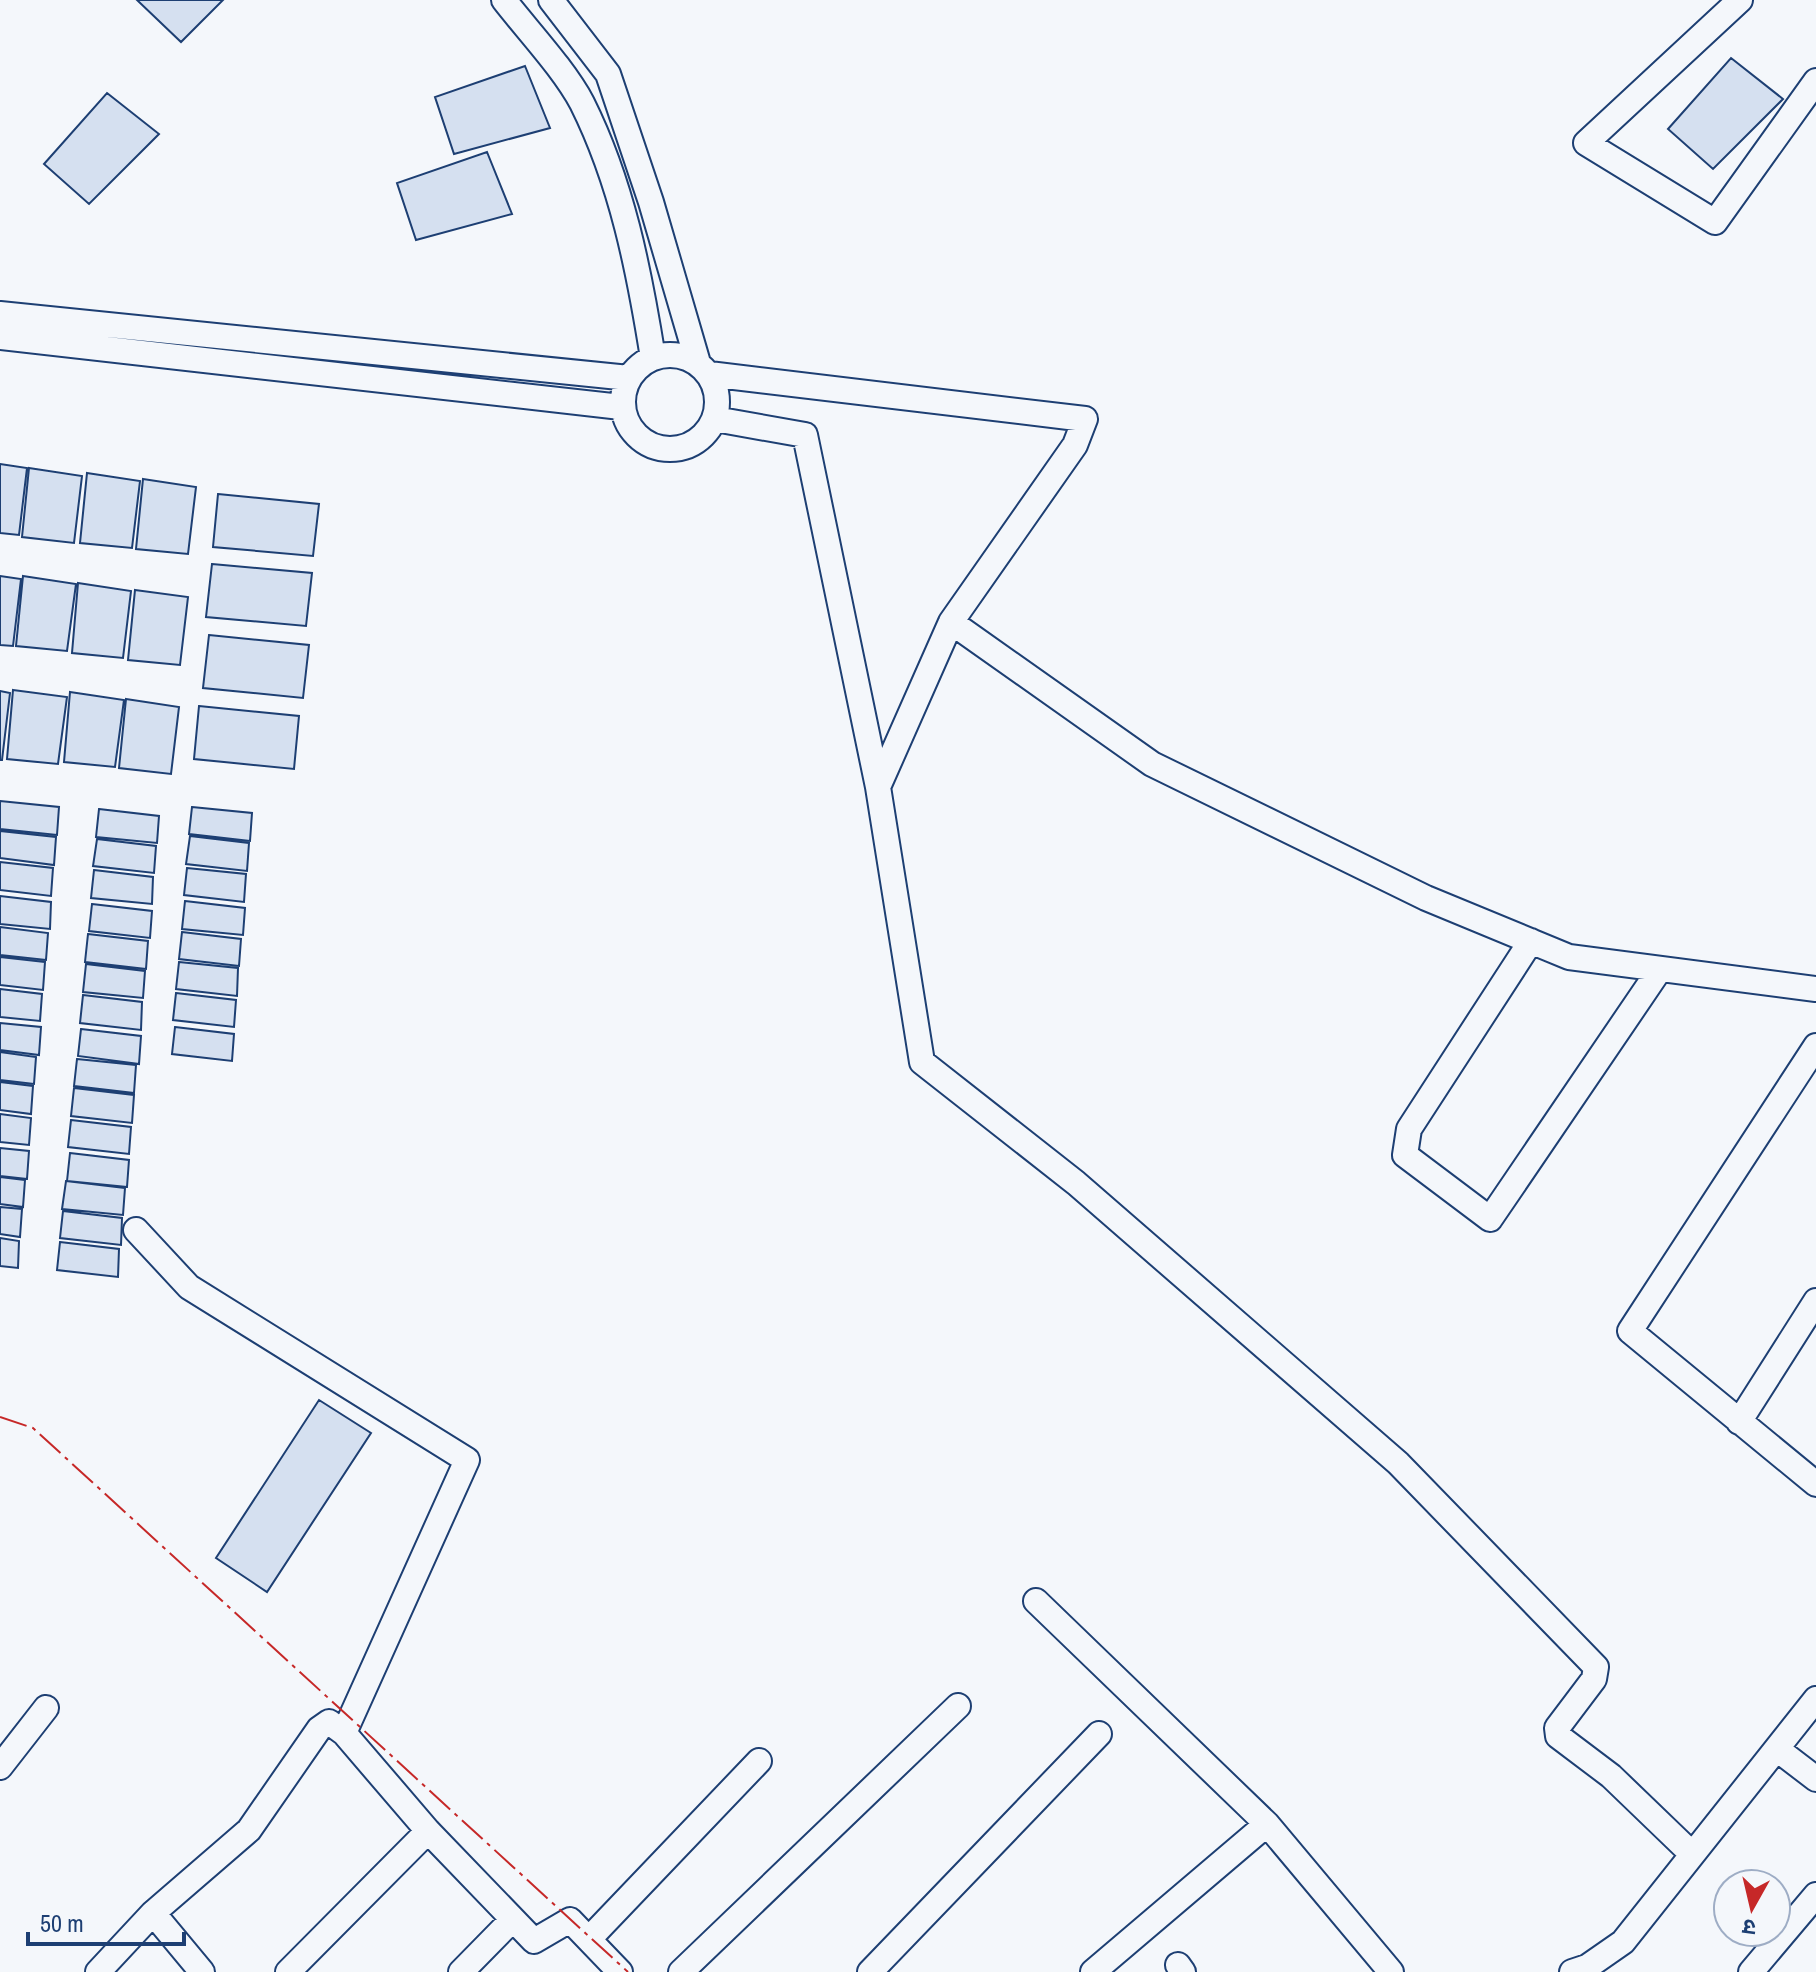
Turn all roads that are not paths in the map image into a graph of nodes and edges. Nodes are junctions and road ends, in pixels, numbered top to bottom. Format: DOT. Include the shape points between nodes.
graph roads {
  1 [pos="504,0"];
  2 [pos="551,0"];
  3 [pos="1740,0"];
  4 [pos="1816,81"];
  5 [pos="0,314"];
  6 [pos="0,337"];
  7 [pos="653,358"];
  8 [pos="704,369"];
  9 [pos="629,378"];
  10 [pos="621,407"];
  11 [pos="715,419"];
  12 [pos="951,622"];
  13 [pos="878,787"];
  14 [pos="1531,941"];
  15 [pos="1660,969"];
  16 [pos="1816,989"];
  17 [pos="1816,1046"];
  18 [pos="136,1230"];
  19 [pos="1816,1301"];
  20 [pos="1739,1422"];
  21 [pos="1816,1484"];
  22 [pos="1036,1601"];
  23 [pos="1816,1699"];
  24 [pos="958,1706"];
  25 [pos="46,1708"];
  26 [pos="344,1733"];
  27 [pos="1099,1734"];
  28 [pos="1777,1749"];
  29 [pos="759,1761"];
  30 [pos="0,1767"];
  31 [pos="1816,1779"];
  32 [pos="1267,1824"];
  33 [pos="428,1831"];
  34 [pos="1692,1854"];
  35 [pos="1816,1895"];
  36 [pos="153,1913"];
  37 [pos="511,1921"];
  38 [pos="589,1939"];
  39 [pos="98,1972"];
  40 [pos="202,1972"];
  41 [pos="288,1972"];
  42 [pos="461,1972"];
  43 [pos="620,1972"];
  44 [pos="681,1972"];
  45 [pos="870,1972"];
  46 [pos="1093,1972"];
  47 [pos="1391,1972"];
  48 [pos="1572,1972"];
  49 [pos="1751,1972"];
  1 -- 7 [label="street" via="580,101 612,174 639,269"];
  2 -- 8 [label="street" via="608,74"];
  3 -- 4 [label="street" via="1586,143 1715,222"];
  5 -- 9 [label="street"];
  6 -- 10 [label="street"];
  7 -- 8 [label="street" via="684,356"];
  7 -- 9 [label="street"];
  8 -- 11 [label="street" via="718,404"];
  8 -- 12 [label="street" via="1085,419 1075,445"];
  9 -- 10 [label="street"];
  10 -- 11 [label="street" via="637,436 665,450 696,443"];
  11 -- 13 [label="street" via="805,435"];
  12 -- 13 [label="street"];
  12 -- 14 [label="street" via="1152,764 1426,898"];
  13 -- 34 [label="street" via="922,1062 1076,1183 1375,1442 1496,1562 1596,1667 1594,1679 1557,1728 1558,1736 1611,1776"];
  14 -- 15 [label="street" via="1569,957"];
  14 -- 15 [label="street" via="1409,1129 1405,1155 1490,1219"];
  15 -- 16 [label="street"];
  17 -- 20 [label="street" via="1630,1331"];
  18 -- 26 [label="street" via="189,1287 467,1460"];
  19 -- 20 [label="street"];
  20 -- 21 [label="street"];
  22 -- 32 [label="street"];
  23 -- 28 [label="street"];
  24 -- 44 [label="street"];
  25 -- 30 [label="street"];
  26 -- 33 [label="street"];
  26 -- 36 [label="street" via="329,1722 319,1729 249,1830"];
  27 -- 45 [label="street"];
  28 -- 31 [label="street"];
  28 -- 34 [label="street"];
  29 -- 38 [label="street"];
  32 -- 46 [label="street"];
  32 -- 47 [label="street"];
  33 -- 37 [label="street"];
  33 -- 41 [label="street"];
  34 -- 48 [label="street" via="1623,1942"];
  35 -- 49 [label="street"];
  36 -- 39 [label="street"];
  36 -- 40 [label="street"];
  37 -- 38 [label="street" via="534,1941 570,1920"];
  37 -- 42 [label="street"];
  38 -- 43 [label="street"];
}
